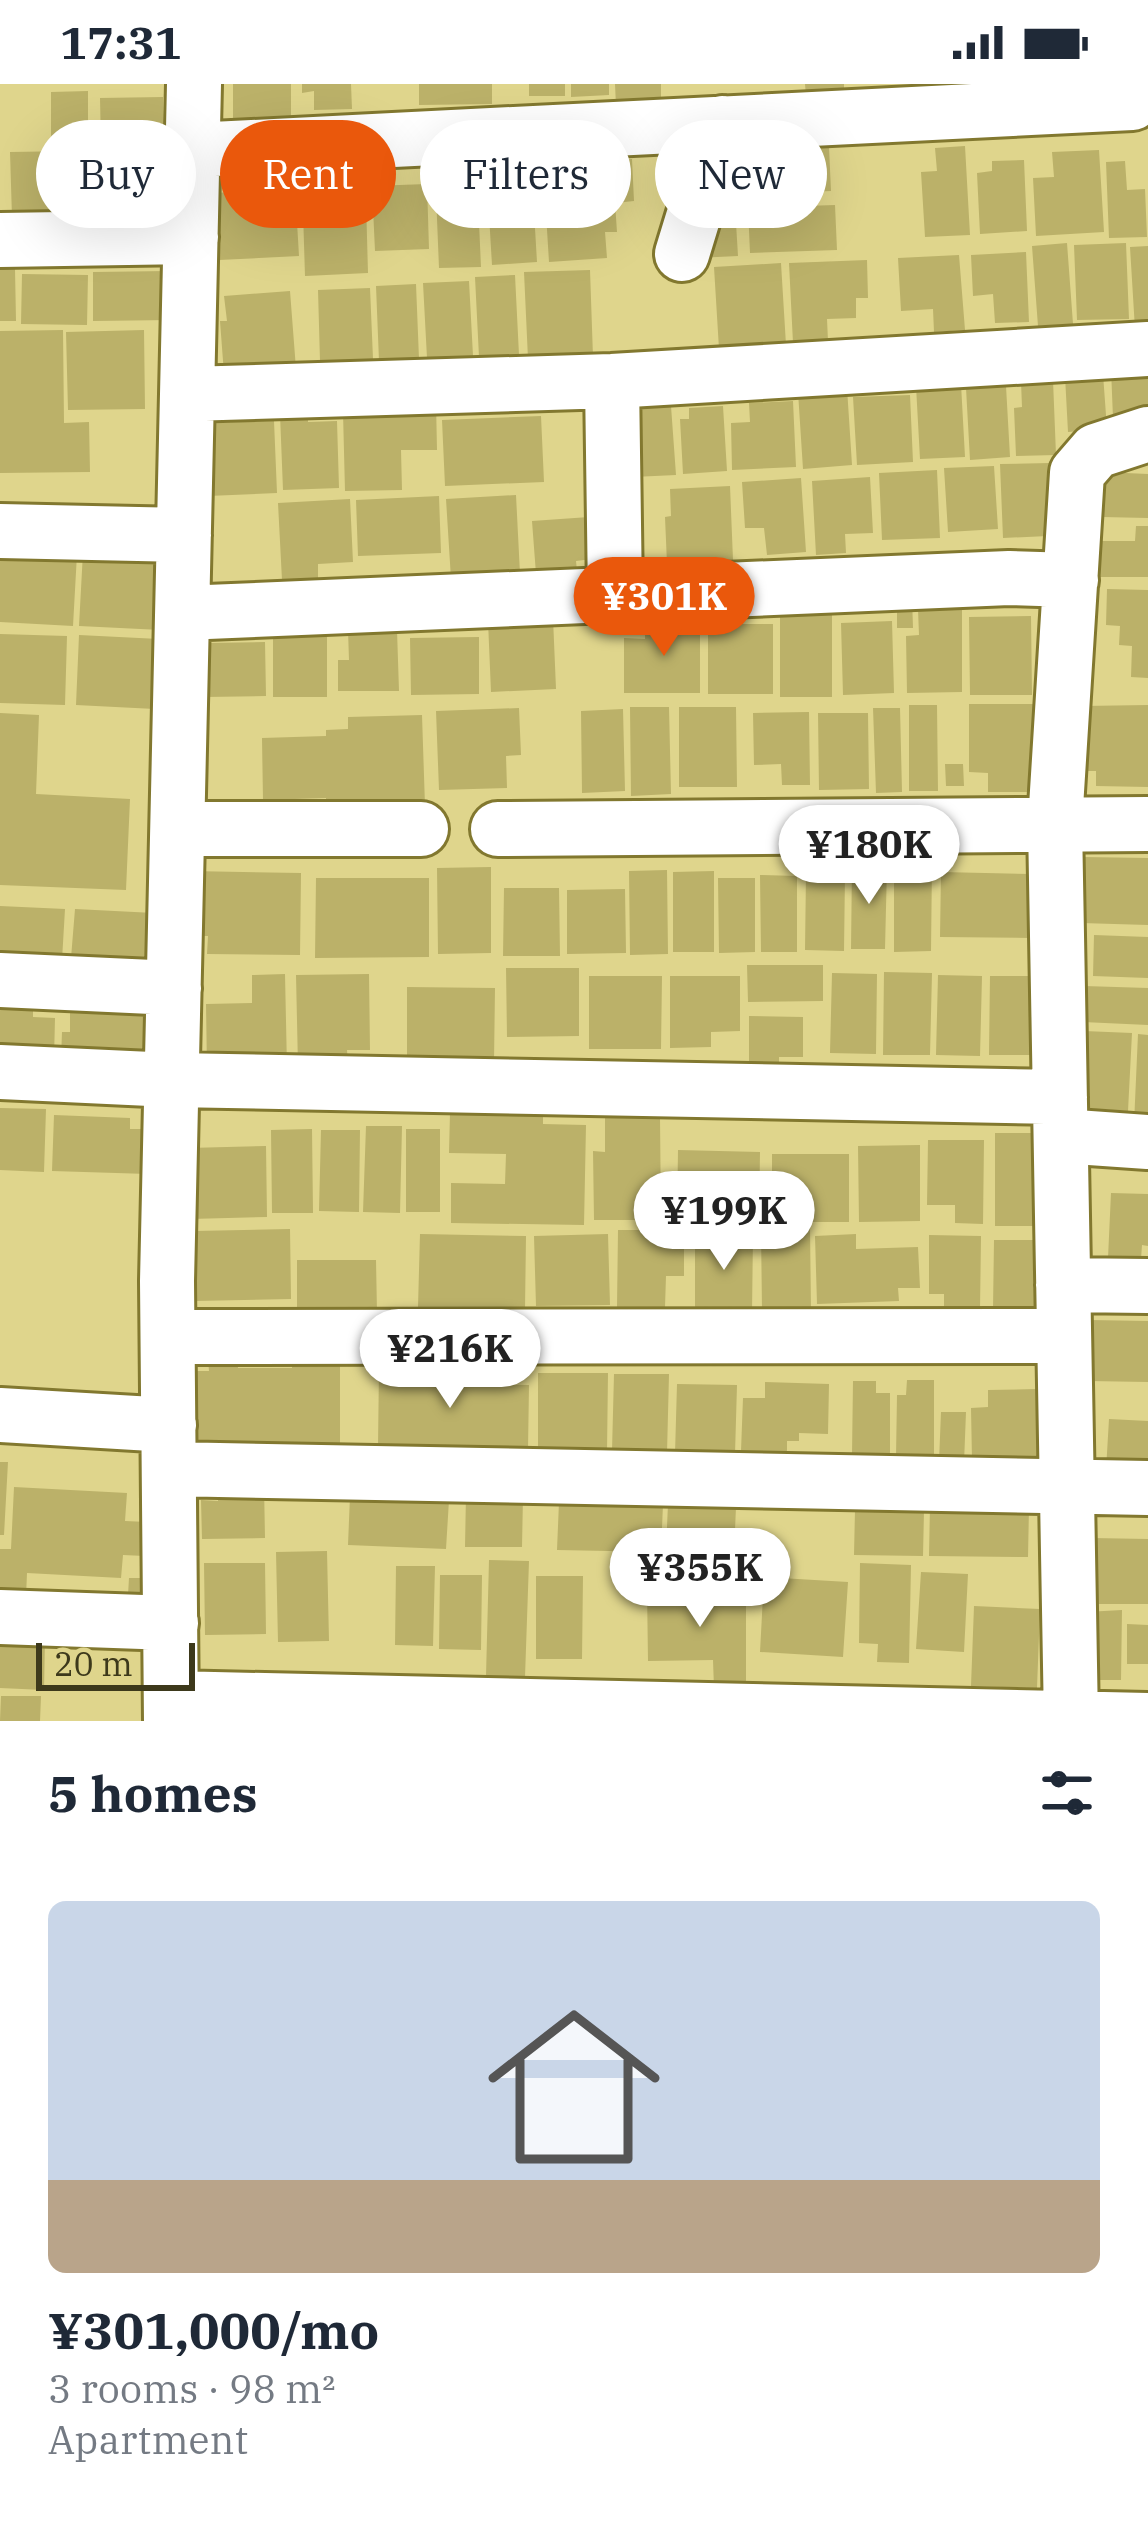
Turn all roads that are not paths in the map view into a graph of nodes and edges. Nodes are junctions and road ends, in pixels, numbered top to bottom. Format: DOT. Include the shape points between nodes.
graph roads {
  1 [pos="194,84"];
  2 [pos="1135,109"];
  3 [pos="193,120"];
  4 [pos="810,120"];
  5 [pos="655,126"];
  6 [pos="196,150"];
  7 [pos="191,228"];
  8 [pos="690,228"];
  9 [pos="191,237"];
  10 [pos="0,241"];
  11 [pos="682,254"];
  12 [pos="1148,349"];
  13 [pos="612,381"];
  14 [pos="188,394"];
  15 [pos="1148,434"];
  16 [pos="0,531"];
  17 [pos="184,536"];
  18 [pos="1071,580"];
  19 [pos="616,595"];
  20 [pos="183,613"];
  21 [pos="1054,823"];
  22 [pos="1148,824"];
  23 [pos="178,829"];
  24 [pos="498,829"];
  25 [pos="421,830"];
  26 [pos="0,980"];
  27 [pos="174,988"];
  28 [pos="0,1072"];
  29 [pos="172,1080"];
  30 [pos="1061,1117"];
  31 [pos="1148,1142"];
  32 [pos="1148,1286"];
  33 [pos="1063,1311"];
  34 [pos="169,1337"];
  35 [pos="0,1415"];
  36 [pos="170,1447"];
  37 [pos="1069,1487"];
  38 [pos="1148,1488"];
  39 [pos="0,1617"];
  40 [pos="171,1623"];
  41 [pos="171,1709"];
  42 [pos="1071,1719"];
  43 [pos="1148,1720"];
  1 -- 3 [label="street"];
  2 -- 4 [label="street"];
  5 -- 6 [label="street"];
  7 -- 9 [label="street"];
  8 -- 11 [label="street"];
  9 -- 10 [label="street"];
  9 -- 14 [label="street"];
  12 -- 13 [label="street"];
  13 -- 14 [label="street"];
  13 -- 19 [label="street"];
  14 -- 17 [label="street"];
  15 -- 18 [label="street" via="1096,452 1077,473"];
  16 -- 17 [label="street"];
  17 -- 20 [label="street"];
  18 -- 19 [label="street"];
  18 -- 21 [label="street"];
  19 -- 20 [label="street"];
  20 -- 23 [label="street"];
  21 -- 22 [label="street"];
  21 -- 24 [label="street"];
  21 -- 30 [label="street"];
  23 -- 25 [label="street"];
  23 -- 27 [label="street"];
  26 -- 27 [label="street"];
  27 -- 29 [label="street"];
  28 -- 29 [label="street"];
  29 -- 30 [label="street"];
  29 -- 34 [label="street"];
  30 -- 31 [label="street"];
  30 -- 33 [label="street"];
  32 -- 33 [label="street"];
  33 -- 34 [label="street"];
  33 -- 37 [label="street"];
  34 -- 36 [label="street"];
  35 -- 36 [label="street"];
  36 -- 37 [label="street"];
  36 -- 40 [label="street"];
  37 -- 38 [label="street"];
  37 -- 42 [label="street"];
  39 -- 40 [label="street"];
  40 -- 41 [label="street"];
  41 -- 42 [label="street"];
  42 -- 43 [label="street"];
}
